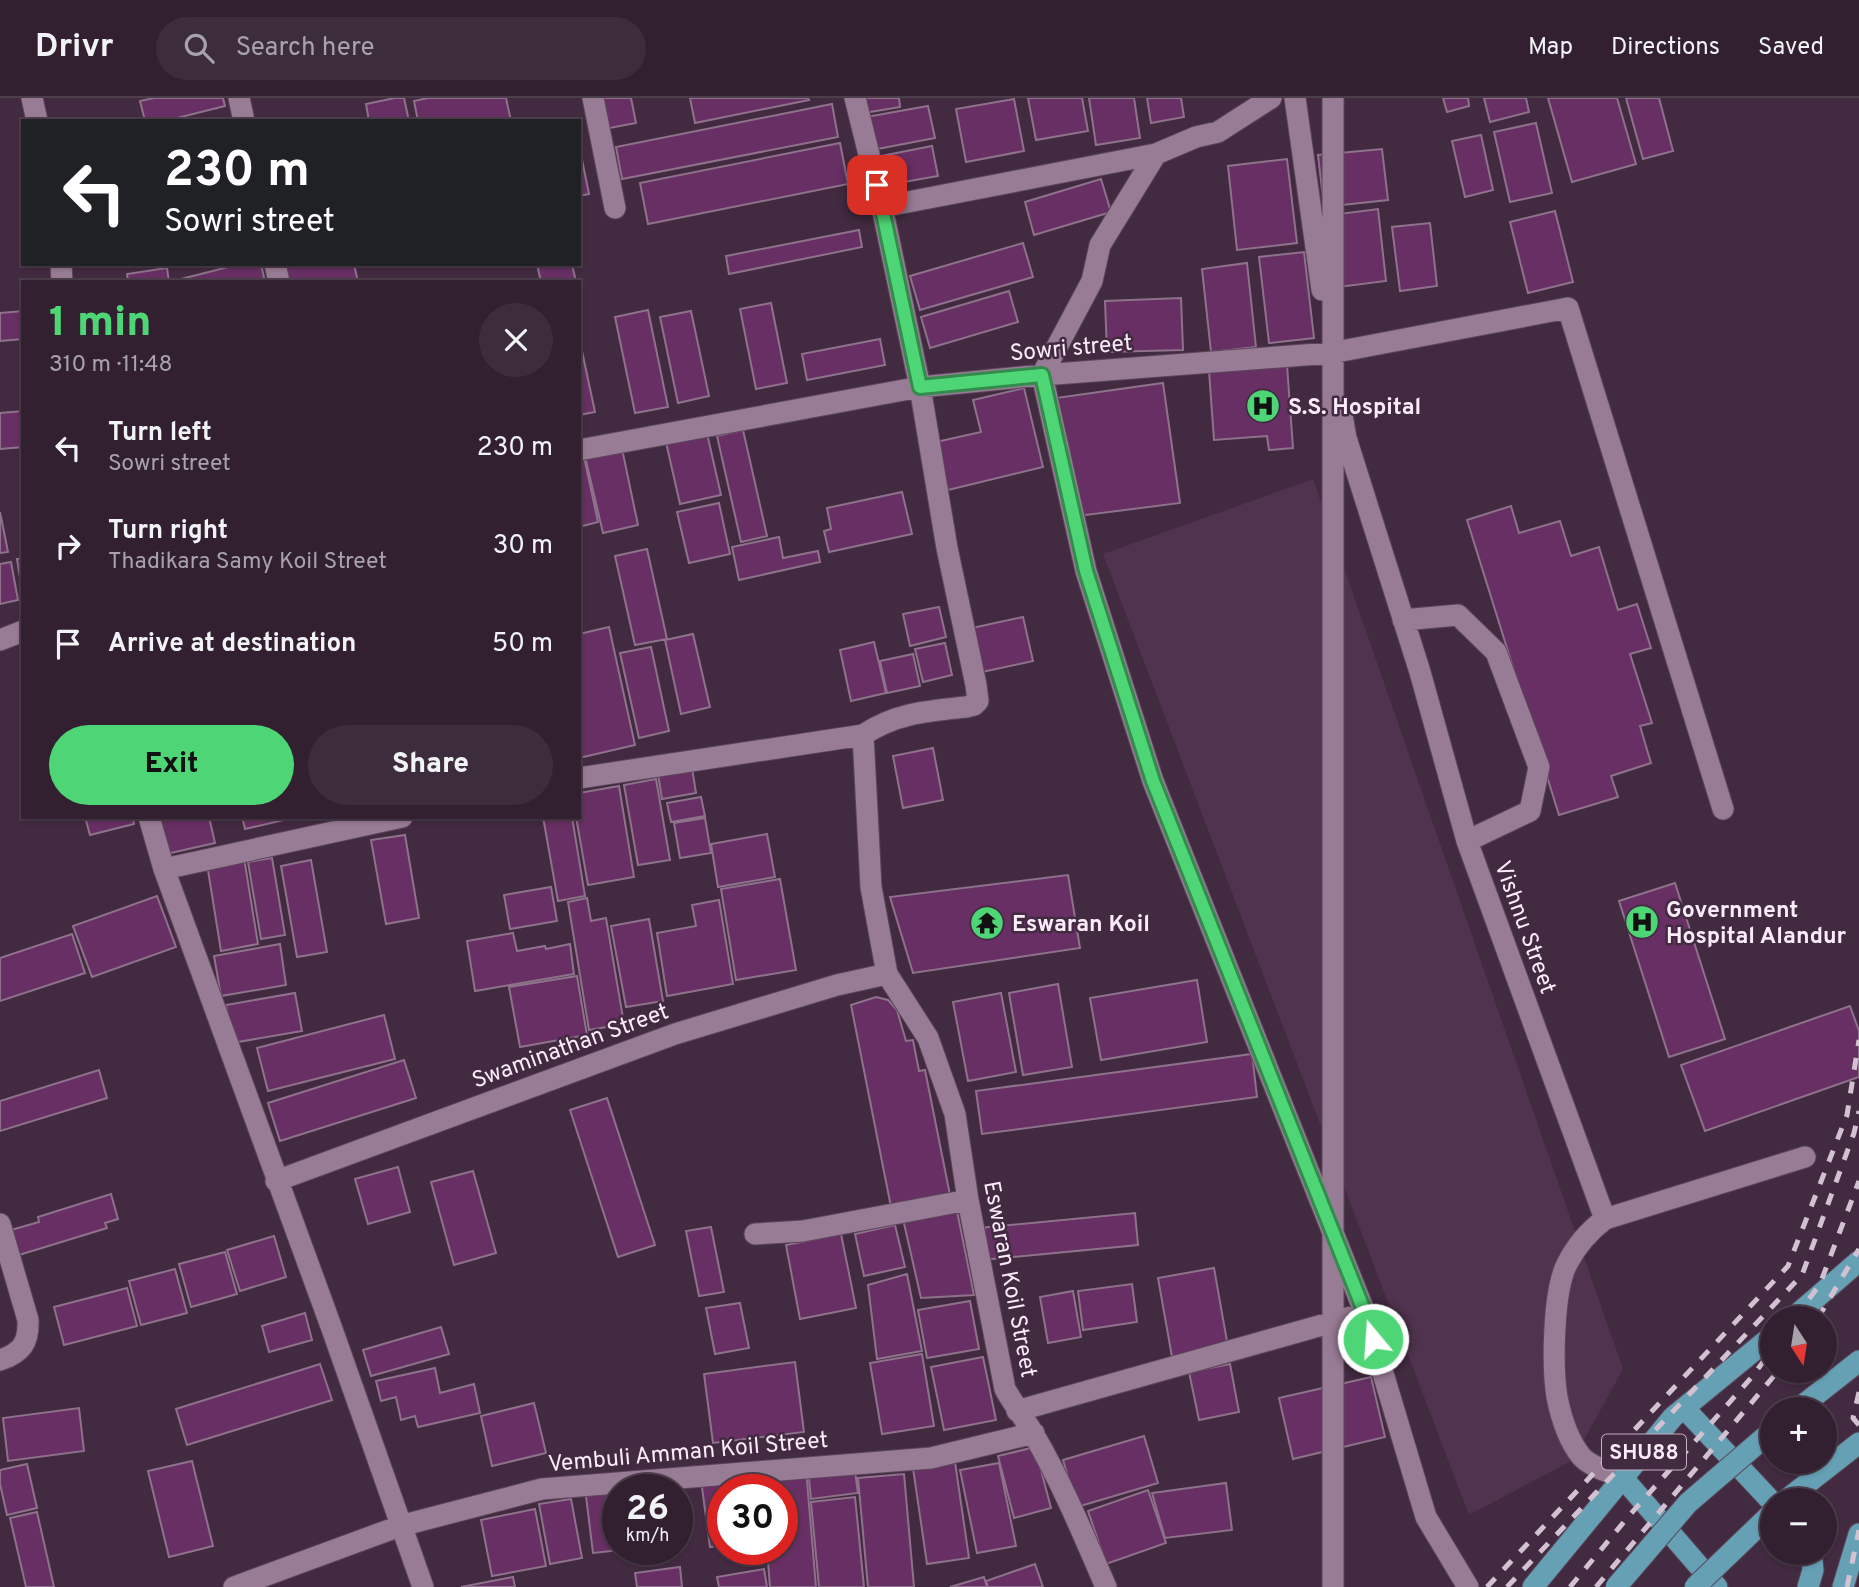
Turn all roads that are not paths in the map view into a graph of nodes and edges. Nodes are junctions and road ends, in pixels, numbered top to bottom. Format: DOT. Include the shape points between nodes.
graph roads {
  1 [pos="32,98"];
  2 [pos="239,98"];
  3 [pos="593,98"];
  4 [pos="855,98"];
  5 [pos="1271,98"];
  6 [pos="1295,98"];
  7 [pos="1333,98"];
  8 [pos="37,119"];
  9 [pos="244,119"];
  10 [pos="589,129"];
  11 [pos="1156,154"];
  12 [pos="882,207"];
  13 [pos="615,208"];
  14 [pos="1331,353"];
  15 [pos="1042,375"];
  16 [pos="920,387"];
  17 [pos="581,450"];
  18 [pos="1403,620"];
  19 [pos="21,632"];
  20 [pos="0,640"];
  21 [pos="863,735"];
  22 [pos="581,778"];
  23 [pos="1723,809"];
  24 [pos="150,819"];
  25 [pos="393,819"];
  26 [pos="1467,841"];
  27 [pos="164,869"];
  28 [pos="887,974"];
  29 [pos="1805,1157"];
  30 [pos="276,1181"];
  31 [pos="968,1200"];
  32 [pos="1605,1219"];
  33 [pos="0,1224"];
  34 [pos="755,1234"];
  35 [pos="1859,1261"];
  36 [pos="1807,1306"];
  37 [pos="1365,1313"];
  38 [pos="1760,1346"];
  39 [pos="0,1360"];
  40 [pos="1859,1361"];
  41 [pos="1813,1397"];
  42 [pos="1684,1408"];
  43 [pos="1017,1410"];
  44 [pos="1034,1433"];
  45 [pos="1760,1441"];
  46 [pos="1859,1443"];
  47 [pos="1623,1478"];
  48 [pos="1801,1488"];
  49 [pos="1760,1489"];
  50 [pos="1760,1524"];
  51 [pos="400,1526"];
  52 [pos="1859,1534"];
  53 [pos="1812,1565"];
  54 [pos="234,1587"];
  55 [pos="423,1587"];
  56 [pos="1106,1587"];
  57 [pos="1334,1587"];
  58 [pos="1468,1587"];
  59 [pos="1533,1587"];
  60 [pos="1616,1587"];
  61 [pos="1695,1587"];
  62 [pos="1717,1587"];
  63 [pos="1808,1587"];
  64 [pos="1843,1587"];
  1 -- 8 [label="street"];
  2 -- 9 [label="street"];
  3 -- 10 [label="street"];
  4 -- 12 [label="street"];
  5 -- 11 [label="street" via="1218,132"];
  6 -- 14 [label="street, Vishnu Street"];
  7 -- 57 [label="street"];
  10 -- 13 [label="street"];
  11 -- 12 [label="street"];
  11 -- 15 [label="street" via="1100,244 1092,281"];
  12 -- 16 [label="street"];
  14 -- 15 [label="street, Sowri street"];
  14 -- 18 [label="street, Vishnu Street" via="1346,438"];
  14 -- 23 [label="street, Sowri street" via="1568,308"];
  15 -- 16 [label="street, Sowri street"];
  15 -- 37 [label="street" via="1086,571 1153,781"];
  16 -- 17 [label="street, Sowri street"];
  16 -- 21 [label="street" via="978,701 966,707 909,713"];
  18 -- 26 [label="street, Vishnu Street"];
  18 -- 26 [label="street" via="1458,615 1496,652 1539,767 1530,811"];
  19 -- 20 [label="street"];
  21 -- 22 [label="street"];
  21 -- 28 [label="street" via="871,887"];
  24 -- 27 [label="street"];
  25 -- 27 [label="street"];
  26 -- 32 [label="street, Vishnu Street"];
  27 -- 30 [label="street"];
  28 -- 30 [label="street, Swaminathan Street" via="675,1034"];
  28 -- 31 [label="street, Eswaran Koil Street" via="928,1038 955,1114"];
  29 -- 32 [label="street"];
  30 -- 51 [label="street"];
  31 -- 34 [label="street" via="803,1231"];
  31 -- 43 [label="street, Eswaran Koil Street" via="1005,1389"];
  32 -- 47 [label="street" via="1588,1232 1566,1265 1558,1292 1555,1371 1563,1422 1572,1442 1583,1458"];
  33 -- 39 [label="street" via="29,1320 29,1336 24,1345"];
  35 -- 36 [label="main road"];
  37 -- 43 [label="street"];
  37 -- 58 [label="street" via="1426,1517"];
  38 -- 42 [label="main road, SHU88"];
  40 -- 41 [label="main road"];
  42 -- 47 [label="main road, SHU88"];
  42 -- 49 [label="main road"];
  43 -- 44 [label="street, Eswaran Koil Street"];
  44 -- 51 [label="street, Vembuli Amman Koil Street" via="932,1458 542,1489"];
  44 -- 56 [label="street, Eswaran Koil Street"];
  45 -- 60 [label="main road, bridge" via="1688,1503"];
  46 -- 48 [label="main road"];
  47 -- 59 [label="main road, SHU88"];
  47 -- 62 [label="main road"];
  50 -- 61 [label="main road, bridge"];
  51 -- 54 [label="street, Vembuli Amman Koil Street"];
  51 -- 55 [label="street"];
  52 -- 64 [label="main road"];
  53 -- 63 [label="main road"];
}
